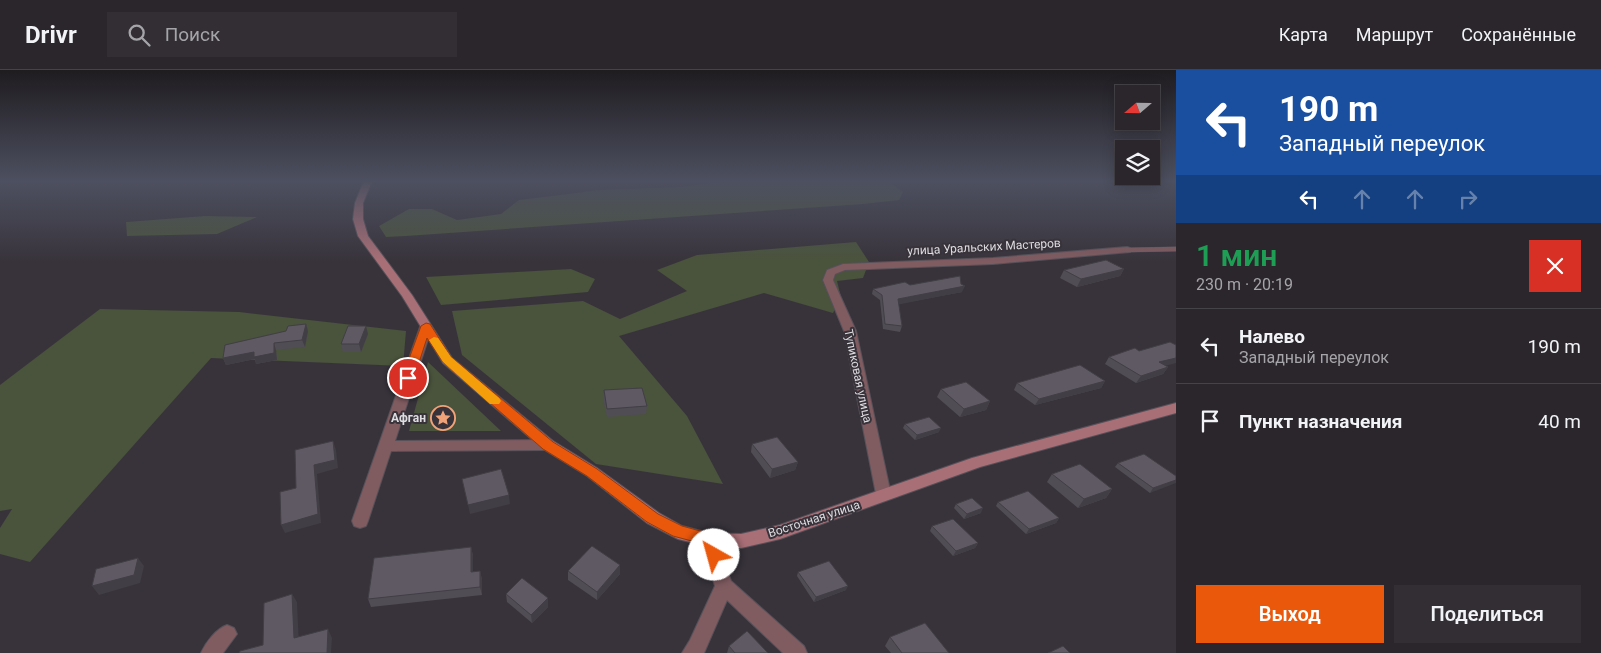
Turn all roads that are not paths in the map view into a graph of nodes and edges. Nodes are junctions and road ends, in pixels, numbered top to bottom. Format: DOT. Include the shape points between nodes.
graph roads {
  1 [pos="359,208"];
  2 [pos="1176,249"];
  3 [pos="1127,250"];
  4 [pos="843,267"];
  5 [pos="426,326"];
  6 [pos="1176,408"];
  7 [pos="548,445"];
  8 [pos="385,446"];
  9 [pos="883,495"];
  10 [pos="360,521"];
  11 [pos="709,540"];
  12 [pos="724,586"];
  13 [pos="227,634"];
  14 [pos="211,653"];
  15 [pos="692,653"];
  16 [pos="797,653"];
  1 -- 5 [label="street, Восточная улица" via="363,236"];
  2 -- 3 [label="lane"];
  3 -- 4 [label="street, улица Уральских Мастеров" via="993,261"];
  4 -- 9 [label="street, Тупиковая улица" via="831,272 828,280 850,331"];
  5 -- 7 [label="street, Восточная улица" via="447,360"];
  5 -- 8 [label="street"];
  6 -- 9 [label="street, Восточная улица" via="977,462"];
  7 -- 8 [label="street"];
  7 -- 11 [label="street, Восточная улица" via="592,472 653,518 678,532"];
  8 -- 10 [label="street"];
  9 -- 11 [label="street, Восточная улица" via="780,532 740,541"];
  11 -- 12 [label="street"];
  12 -- 15 [label="street"];
  12 -- 16 [label="street"];
  13 -- 14 [label="street"];
}
